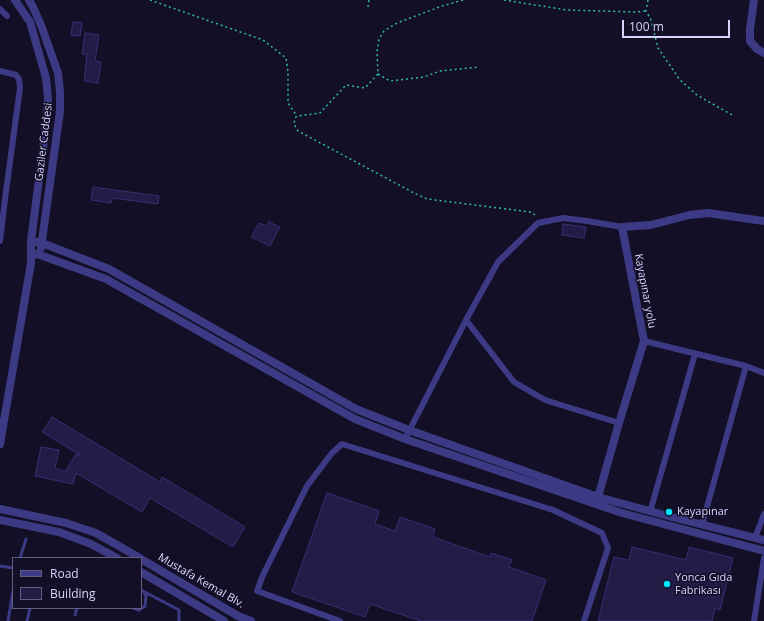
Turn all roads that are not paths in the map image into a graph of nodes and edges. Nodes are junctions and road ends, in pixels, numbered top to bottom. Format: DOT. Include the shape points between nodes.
graph roads {
  1 [pos="15,0"];
  2 [pos="28,0"];
  3 [pos="754,0"];
  4 [pos="0,9"];
  5 [pos="7,16"];
  6 [pos="764,53"];
  7 [pos="0,71"];
  8 [pos="764,221"];
  9 [pos="622,228"];
  10 [pos="0,241"];
  11 [pos="31,241"];
  12 [pos="42,243"];
  13 [pos="31,253"];
  14 [pos="40,254"];
  15 [pos="31,263"];
  16 [pos="466,320"];
  17 [pos="644,341"];
  18 [pos="695,354"];
  19 [pos="746,366"];
  20 [pos="764,373"];
  21 [pos="619,423"];
  22 [pos="409,430"];
  23 [pos="405,440"];
  24 [pos="0,444"];
  25 [pos="598,497"];
  26 [pos="0,509"];
  27 [pos="650,512"];
  28 [pos="764,514"];
  29 [pos="0,520"];
  30 [pos="702,524"];
  31 [pos="755,538"];
  32 [pos="26,539"];
  33 [pos="764,540"];
  34 [pos="764,551"];
  35 [pos="20,557"];
  36 [pos="115,557"];
  37 [pos="138,557"];
  38 [pos="764,558"];
  39 [pos="142,559"];
  40 [pos="0,566"];
  41 [pos="12,568"];
  42 [pos="142,573"];
  43 [pos="143,591"];
  44 [pos="12,599"];
  45 [pos="13,609"];
  46 [pos="30,609"];
  47 [pos="77,609"];
  48 [pos="142,609"];
  49 [pos="10,614"];
  50 [pos="76,615"];
  51 [pos="8,621"];
  52 [pos="28,621"];
  53 [pos="179,621"];
  54 [pos="224,621"];
  55 [pos="251,621"];
  56 [pos="340,621"];
  57 [pos="584,621"];
  58 [pos="754,621"];
  1 -- 11 [label="street, Gaziler Caddesi" via="30,22 46,78 48,98"];
  2 -- 12 [label="street, Gaziler Caddesi" via="44,31 58,73 60,92 60,111"];
  3 -- 6 [label="street" via="750,41"];
  4 -- 5 [label="street"];
  7 -- 10 [label="street" via="16,74 20,88"];
  8 -- 9 [label="street" via="708,214 688,215 651,225"];
  9 -- 16 [label="street" via="563,218 538,223 498,262"];
  9 -- 17 [label="street, Kayapınar yolu"];
  11 -- 12 [label="street"];
  11 -- 13 [label="street, Gaziler Caddesi"];
  12 -- 14 [label="street, Gaziler Caddesi"];
  12 -- 22 [label="street" via="110,269 356,409"];
  13 -- 14 [label="street"];
  13 -- 15 [label="street, Gaziler Caddesi"];
  14 -- 15 [label="street"];
  14 -- 23 [label="street" via="106,279 355,420"];
  15 -- 24 [label="street, Gaziler Caddesi"];
  16 -- 21 [label="street" via="514,382 545,400"];
  16 -- 22 [label="street"];
  17 -- 18 [label="street"];
  17 -- 21 [label="street, Kayapınar yolu"];
  18 -- 19 [label="street"];
  18 -- 27 [label="street"];
  19 -- 20 [label="street"];
  19 -- 30 [label="street"];
  21 -- 25 [label="street, Kayapınar yolu"];
  22 -- 23 [label="street"];
  22 -- 25 [label="street"];
  23 -- 34 [label="street" via="622,513"];
  25 -- 27 [label="street"];
  26 -- 37 [label="street, Mustafa Kemal Blv." via="66,523 96,533"];
  27 -- 30 [label="street"];
  28 -- 31 [label="street"];
  29 -- 36 [label="street" via="59,532 91,544"];
  30 -- 31 [label="street"];
  31 -- 33 [label="street"];
  32 -- 35 [label="lane"];
  38 -- 58 [label="street"];
  39 -- 55 [label="street, Mustafa Kemal Blv." via="238,616"];
  40 -- 41 [label="lane"];
  42 -- 54 [label="street, Mustafa Kemal Blv."];
  43 -- 48 [label="lane" via="146,606"];
  43 -- 53 [label="lane" via="179,610"];
  44 -- 49 [label="lane"];
  45 -- 49 [label="lane"];
  46 -- 52 [label="lane"];
  47 -- 50 [label="lane"];
  49 -- 51 [label="lane"];
  56 -- 57 [label="street" via="257,591 307,486 342,444 553,510 602,534 608,548"];
}
